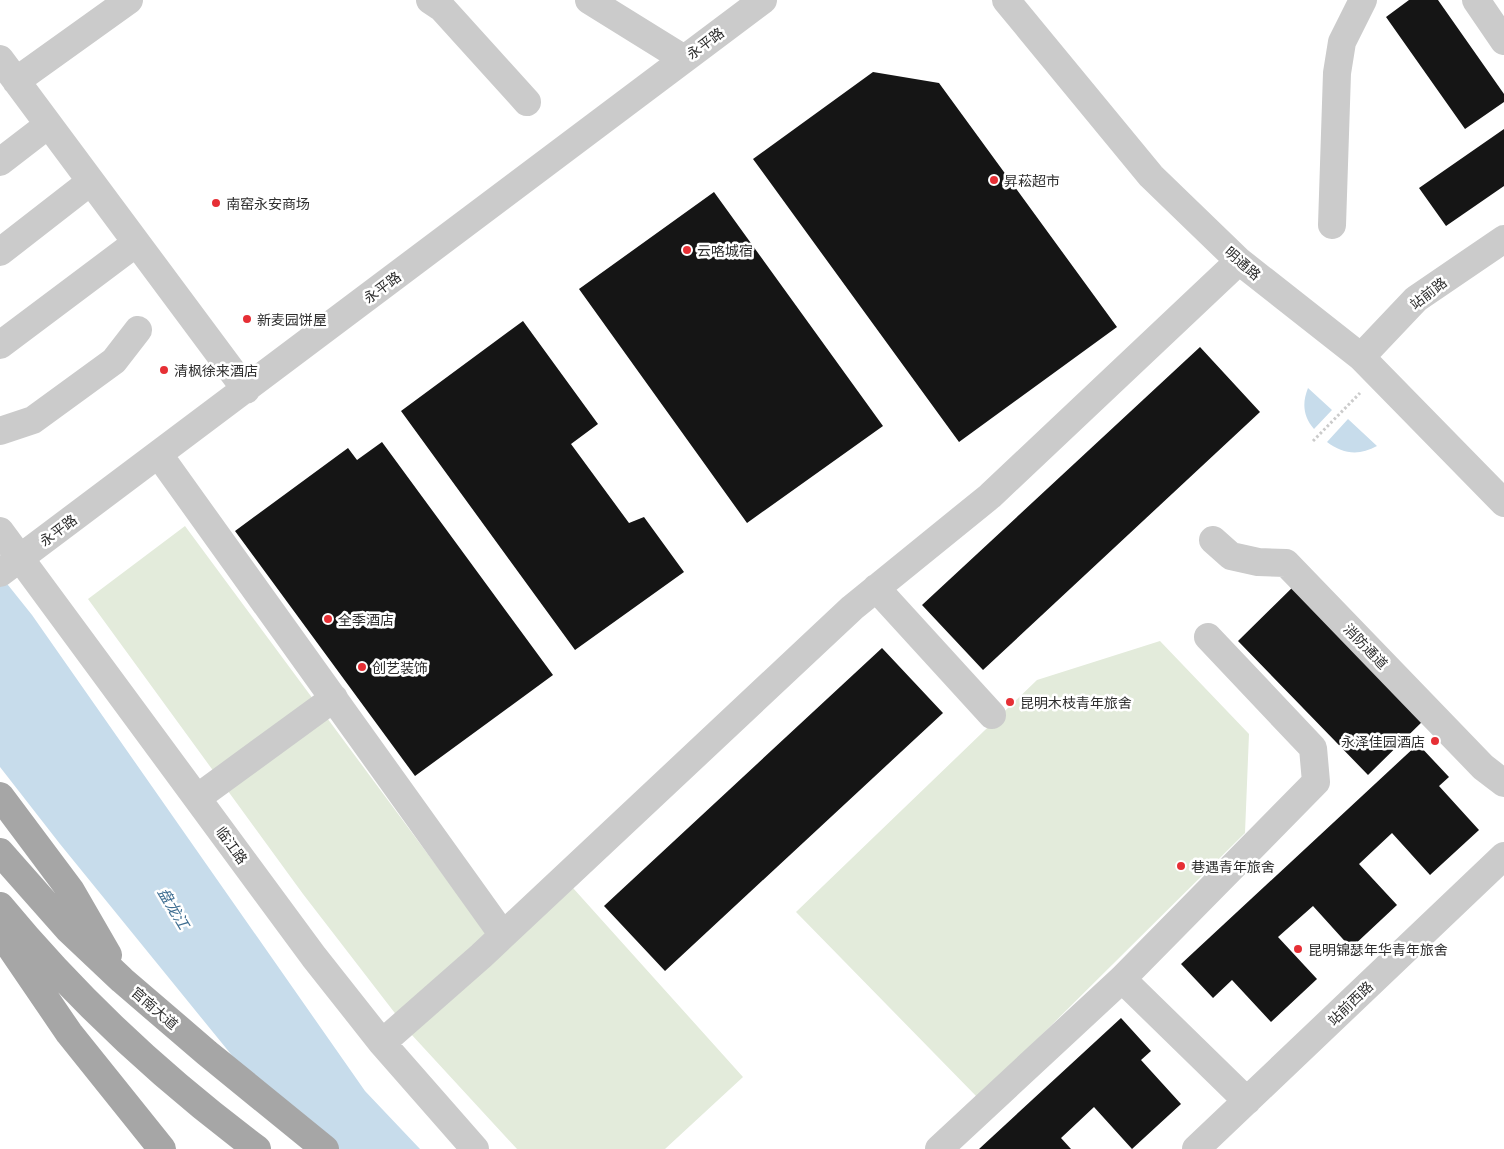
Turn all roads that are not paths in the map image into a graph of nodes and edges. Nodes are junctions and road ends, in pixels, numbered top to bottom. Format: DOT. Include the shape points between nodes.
graph roads {
  1 [pos="129,0"];
  2 [pos="430,0"];
  3 [pos="589,0"];
  4 [pos="763,0"];
  5 [pos="1006,0"];
  6 [pos="1363,0"];
  7 [pos="1476,0"];
  8 [pos="1504,41"];
  9 [pos="684,59"];
  10 [pos="5,70"];
  11 [pos="527,102"];
  12 [pos="48,125"];
  13 [pos="0,162"];
  14 [pos="90,182"];
  15 [pos="1332,225"];
  16 [pos="1504,239"];
  17 [pos="136,243"];
  18 [pos="0,252"];
  19 [pos="1239,261"];
  20 [pos="138,330"];
  21 [pos="0,345"];
  22 [pos="1369,366"];
  23 [pos="246,390"];
  24 [pos="0,431"];
  25 [pos="159,455"];
  26 [pos="1504,503"];
  27 [pos="0,531"];
  28 [pos="1213,540"];
  29 [pos="8,568"];
  30 [pos="876,588"];
  31 [pos="1208,637"];
  32 [pos="334,698"];
  33 [pos="992,715"];
  34 [pos="1504,783"];
  35 [pos="0,796"];
  36 [pos="197,798"];
  37 [pos="0,852"];
  38 [pos="1504,856"];
  39 [pos="1,916"];
  40 [pos="504,935"];
  41 [pos="1122,979"];
  42 [pos="122,980"];
  43 [pos="382,1042"];
  44 [pos="1247,1101"];
  45 [pos="160,1146"];
  46 [pos="257,1149"];
  47 [pos="325,1149"];
  48 [pos="476,1149"];
  49 [pos="939,1149"];
  50 [pos="1196,1149"];
  1 -- 10 [label="street"];
  2 -- 11 [label="street" via="442,8"];
  3 -- 9 [label="street"];
  4 -- 9 [label="street, 永平路"];
  5 -- 19 [label="street, 明通路" via="1151,176"];
  6 -- 15 [label="street" via="1342,42 1337,73"];
  7 -- 8 [label="street"];
  9 -- 23 [label="street, 永平路"];
  10 -- 12 [label="street"];
  12 -- 13 [label="street"];
  12 -- 14 [label="street"];
  14 -- 17 [label="street"];
  14 -- 18 [label="street"];
  16 -- 22 [label="street, 站前路" via="1416,299"];
  17 -- 21 [label="street"];
  17 -- 23 [label="street"];
  19 -- 22 [label="street, 明通路"];
  19 -- 30 [label="street" via="990,496"];
  20 -- 24 [label="street" via="114,361 33,420"];
  22 -- 26 [label="street, 明通路"];
  23 -- 25 [label="street, 永平路"];
  25 -- 29 [label="street, 永平路"];
  25 -- 32 [label="street"];
  27 -- 29 [label="street, 临江路"];
  28 -- 34 [label="street, 消防通道" via="1232,556 1258,562 1286,563"];
  29 -- 36 [label="street, 临江路"];
  30 -- 33 [label="street"];
  30 -- 40 [label="street"];
  31 -- 41 [label="street" via="1312,748 1316,782"];
  32 -- 36 [label="street"];
  32 -- 40 [label="street"];
  35 -- 42 [label="main road" via="71,891"];
  36 -- 43 [label="street, 临江路" via="314,957"];
  37 -- 42 [label="main road, 官南大道" via="68,929"];
  38 -- 44 [label="street, 站前西路"];
  39 -- 45 [label="main road" via="69,1033"];
  39 -- 46 [label="main road" via="96,1012 164,1074"];
  40 -- 43 [label="street"];
  41 -- 44 [label="street"];
  41 -- 49 [label="street"];
  42 -- 47 [label="main road, 官南大道"];
  43 -- 48 [label="street, 临江路"];
  44 -- 50 [label="street, 站前西路"];
}
